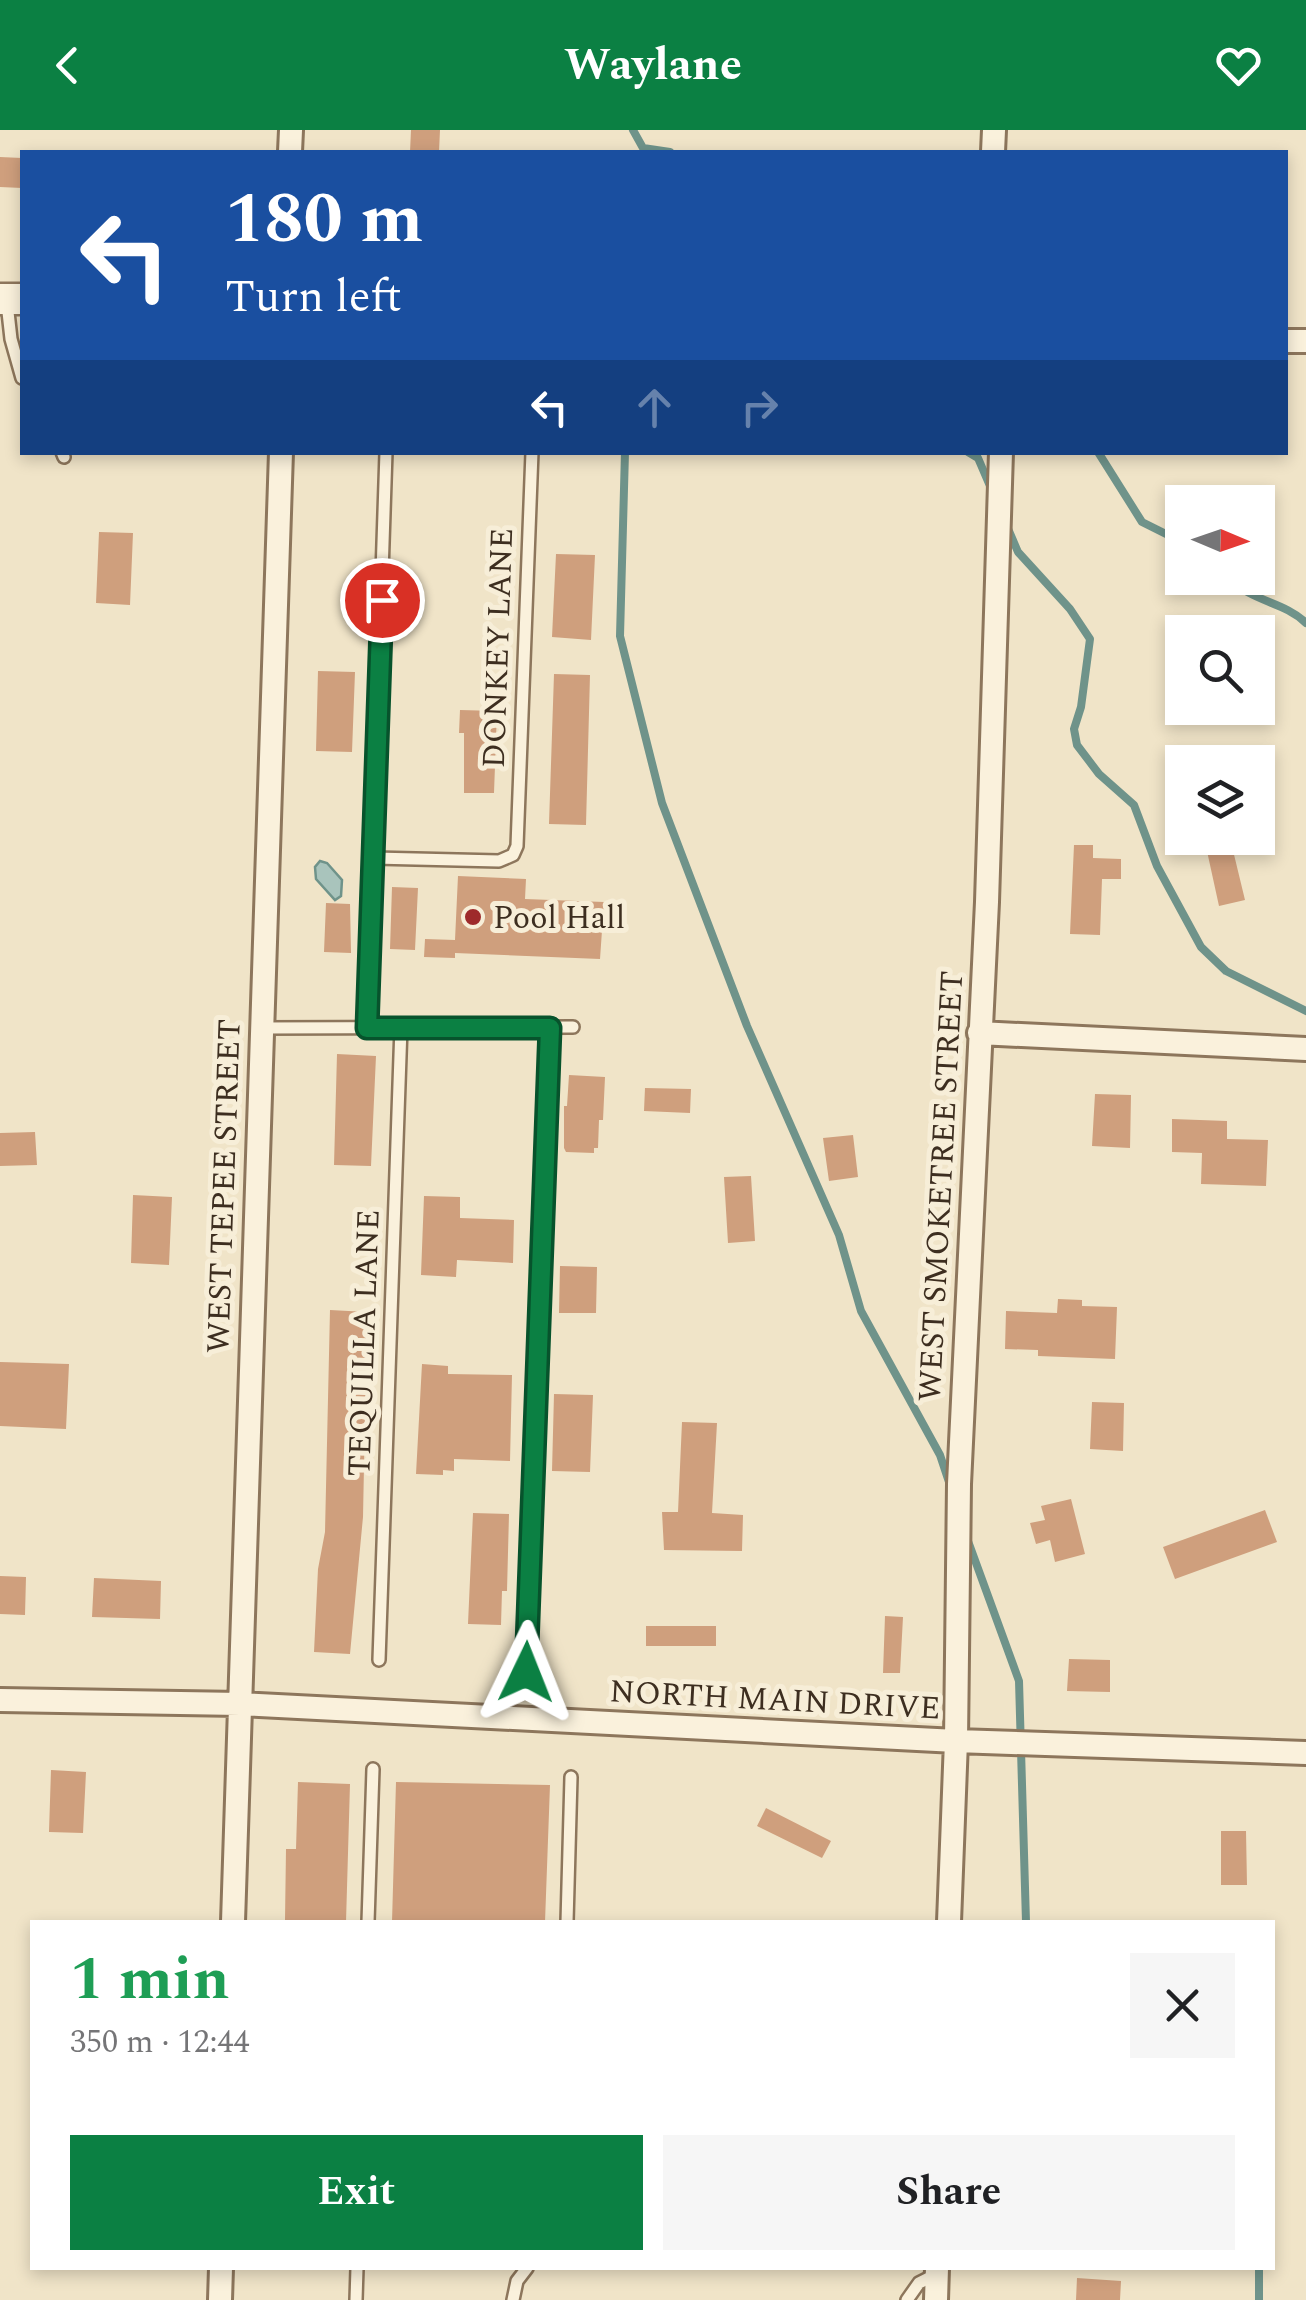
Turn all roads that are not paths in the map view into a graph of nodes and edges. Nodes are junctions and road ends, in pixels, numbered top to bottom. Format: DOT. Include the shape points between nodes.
graph roads {
  1 [pos="10,299"];
  2 [pos="20,371"];
  3 [pos="281,455"];
  4 [pos="386,455"];
  5 [pos="532,455"];
  6 [pos="1002,455"];
  7 [pos="374,858"];
  8 [pos="573,1027"];
  9 [pos="261,1028"];
  10 [pos="367,1028"];
  11 [pos="401,1028"];
  12 [pos="550,1028"];
  13 [pos="979,1033"];
  14 [pos="1306,1049"];
  15 [pos="380,1660"];
  16 [pos="526,1672"];
  17 [pos="0,1700"];
  18 [pos="240,1704"];
  19 [pos="956,1742"];
  20 [pos="1306,1753"];
  21 [pos="373,1768"];
  22 [pos="571,1776"];
  23 [pos="233,1920"];
  24 [pos="368,1920"];
  25 [pos="567,1920"];
  26 [pos="949,1920"];
  27 [pos="221,2270"];
  28 [pos="357,2270"];
  29 [pos="525,2270"];
  30 [pos="937,2271"];
  31 [pos="220,2300"];
  32 [pos="356,2300"];
  33 [pos="513,2300"];
  34 [pos="907,2300"];
  35 [pos="936,2300"];
  1 -- 2 [label="lane"];
  3 -- 9 [label="street, WEST TEPEE STREET"];
  4 -- 7 [label="lane"];
  5 -- 7 [label="lane, DONKEY LANE" via="517,846 498,861"];
  6 -- 13 [label="street, WEST SMOKETREE STREET"];
  7 -- 10 [label="lane"];
  8 -- 12 [label="lane"];
  9 -- 10 [label="lane"];
  9 -- 18 [label="street, WEST TEPEE STREET"];
  10 -- 11 [label="lane"];
  11 -- 12 [label="lane"];
  11 -- 15 [label="lane, TEQUILLA LANE"];
  12 -- 16 [label="lane"];
  13 -- 14 [label="street"];
  13 -- 19 [label="street, WEST SMOKETREE STREET" via="959,1484"];
  17 -- 18 [label="street, NORTH MAIN DRIVE"];
  18 -- 19 [label="street, NORTH MAIN DRIVE"];
  18 -- 23 [label="street, WEST TEPEE STREET"];
  19 -- 20 [label="street, NORTH MAIN DRIVE"];
  19 -- 26 [label="street, WEST SMOKETREE STREET"];
  21 -- 24 [label="lane"];
  22 -- 25 [label="lane"];
  27 -- 31 [label="street"];
  28 -- 32 [label="lane"];
  29 -- 33 [label="lane"];
  30 -- 34 [label="lane"];
  30 -- 35 [label="street"];
}
